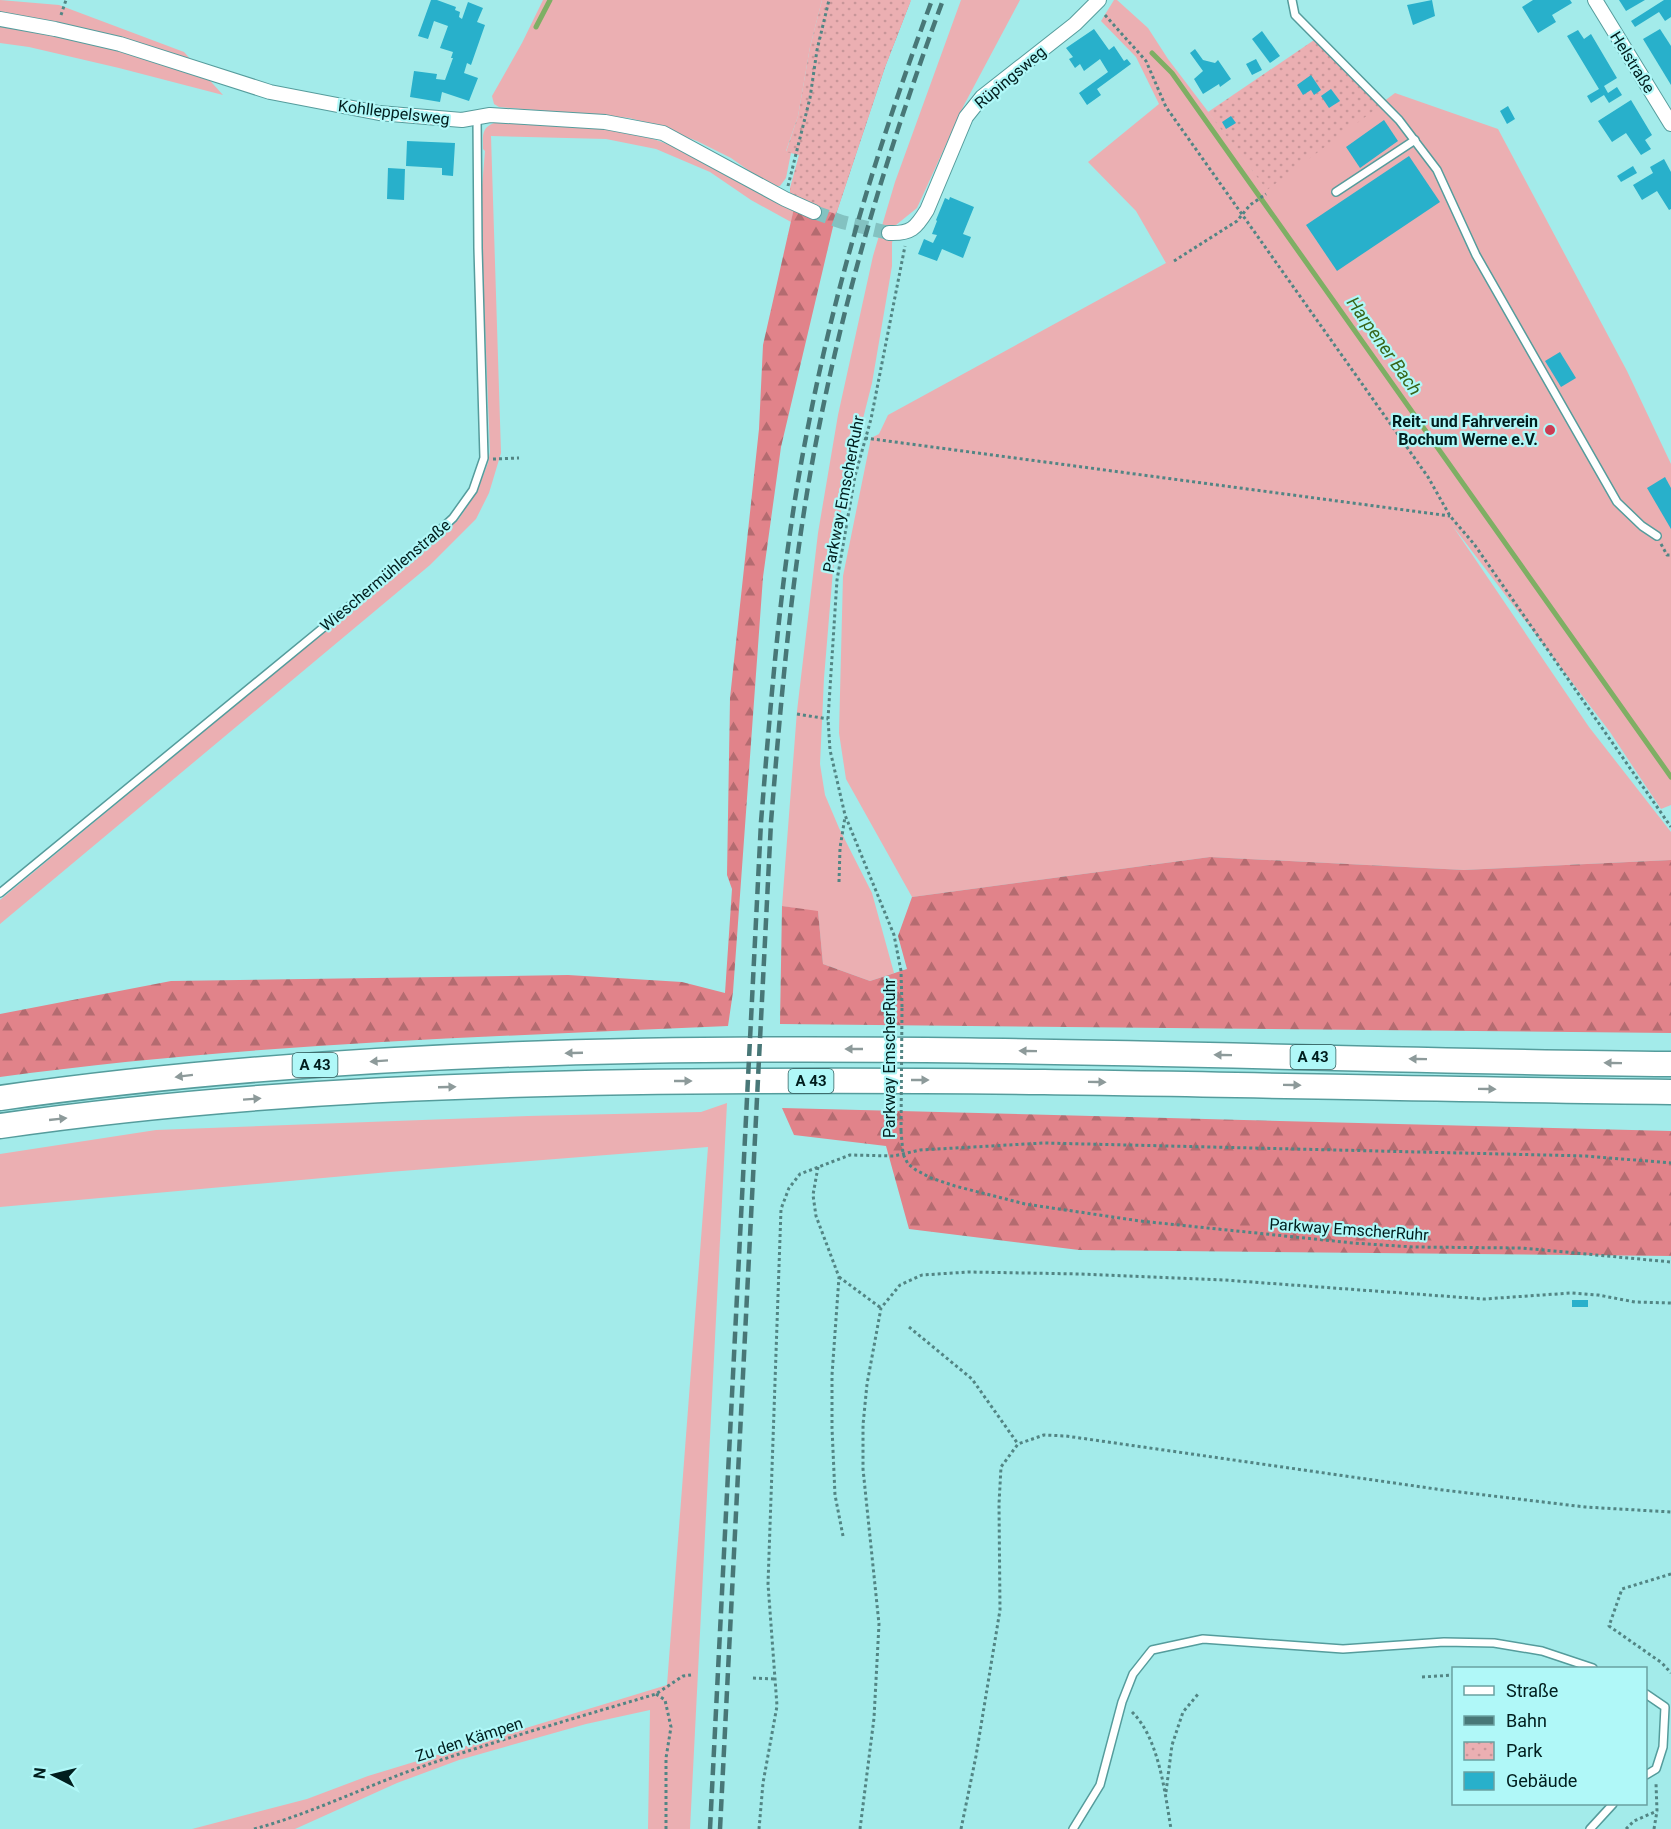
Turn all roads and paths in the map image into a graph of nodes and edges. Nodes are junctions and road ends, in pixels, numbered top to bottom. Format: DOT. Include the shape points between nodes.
graph roads {
  1 [pos="829,0"];
  2 [pos="1292,0"];
  3 [pos="1595,0"];
  4 [pos="1097,2"];
  5 [pos="0,19"];
  6 [pos="477,117"];
  7 [pos="1671,124"];
  8 [pos="1415,140"];
  9 [pos="1336,192"];
  10 [pos="1266,194"];
  11 [pos="784,199"];
  12 [pos="814,212"];
  13 [pos="1242,216"];
  14 [pos="908,232"];
  15 [pos="889,233"];
  16 [pos="1174,261"];
  17 [pos="865,438"];
  18 [pos="484,458"];
  19 [pos="519,458"];
  20 [pos="1450,516"];
  21 [pos="1657,536"];
  22 [pos="796,714"];
  23 [pos="828,718"];
  24 [pos="845,815"];
  25 [pos="1671,827"];
  26 [pos="838,882"];
  27 [pos="0,893"];
  28 [pos="1671,1064"];
  29 [pos="1671,1092"];
  30 [pos="0,1098"];
  31 [pos="0,1126"];
  32 [pos="903,1154"];
  33 [pos="1671,1163"];
  34 [pos="818,1167"];
  35 [pos="1671,1262"];
  36 [pos="838,1277"];
  37 [pos="1671,1303"];
  38 [pos="881,1308"];
  39 [pos="909,1327"];
  40 [pos="1018,1444"];
  41 [pos="1671,1512"];
  42 [pos="843,1536"];
  43 [pos="1671,1574"];
  44 [pos="1590,1667"];
  45 [pos="1671,1673"];
  46 [pos="691,1675"];
  47 [pos="1452,1676"];
  48 [pos="1422,1677"];
  49 [pos="753,1678"];
  50 [pos="776,1678"];
  51 [pos="1199,1693"];
  52 [pos="656,1694"];
  53 [pos="1647,1695"];
  54 [pos="1122,1702"];
  55 [pos="1656,1769"];
  56 [pos="1647,1774"];
  57 [pos="1166,1794"];
  58 [pos="1611,1805"];
  59 [pos="1657,1811"];
  60 [pos="254,1829"];
  61 [pos="666,1829"];
  62 [pos="759,1829"];
  63 [pos="860,1829"];
  64 [pos="961,1829"];
  65 [pos="1073,1829"];
  66 [pos="1171,1829"];
  67 [pos="1590,1829"];
  68 [pos="1626,1829"];
  69 [pos="1654,1829"];
  1 -- 11 [label="path" via="810,98"];
  2 -- 8 [label="lane" via="1295,15 1392,111"];
  3 -- 7 [label="street, Helstraße"];
  4 -- 13 [label="path" via="1146,61 1166,107"];
  4 -- 14 [label="street, Rüpingsweg" via="976,104 966,117 927,210"];
  5 -- 6 [label="street, Kohlleppelsweg" via="120,44 270,92 379,113 462,120"];
  6 -- 11 [label="street, Kohlleppelsweg" via="605,122 663,133"];
  6 -- 18 [label="lane, Wieschermühlenstraße"];
  8 -- 9 [label="lane"];
  8 -- 21 [label="lane" via="1437,170 1482,265 1617,502"];
  10 -- 13 [label="path"];
  11 -- 12 [label="street, Kohlleppelsweg"];
  13 -- 16 [label="path"];
  13 -- 20 [label="path" via="1428,477"];
  14 -- 15 [label="street"];
  14 -- 17 [label="path, Parkway EmscherRuhr"];
  17 -- 20 [label="path"];
  17 -- 23 [label="path, Parkway EmscherRuhr" via="837,580"];
  18 -- 19 [label="path"];
  18 -- 27 [label="lane, Wieschermühlenstraße" via="473,490 453,518 425,544"];
  20 -- 25 [label="path" via="1474,544"];
  22 -- 23 [label="path"];
  23 -- 24 [label="path, Parkway EmscherRuhr" via="830,750"];
  24 -- 26 [label="path"];
  24 -- 32 [label="path, Parkway EmscherRuhr, bridge" via="894,935 901,971"];
  28 -- 30 [label="highway, A 43, one-way" via="918,1049 714,1050 384,1060 210,1073"];
  31 -- 29 [label="highway, A 43, one-way" via="208,1102 576,1082 949,1080"];
  32 -- 33 [label="path" via="1044,1143 1586,1156"];
  32 -- 34 [label="path" via="850,1155"];
  32 -- 35 [label="path, Parkway EmscherRuhr" via="916,1170 955,1186 1025,1204 1140,1221 1353,1244 1522,1248"];
  34 -- 36 [label="path" via="813,1196 816,1216"];
  34 -- 50 [label="path" via="800,1174 781,1209 768,1584"];
  36 -- 38 [label="path"];
  36 -- 42 [label="path" via="832,1428 835,1496"];
  37 -- 38 [label="path" via="1571,1293 1484,1299 1192,1278 969,1272 922,1275 900,1286"];
  38 -- 63 [label="path" via="863,1425 863,1469 879,1624 874,1718"];
  39 -- 40 [label="path" via="972,1379"];
  40 -- 41 [label="path" via="1044,1435 1066,1436 1443,1490 1585,1507"];
  40 -- 64 [label="path" via="1001,1467 1000,1610"];
  43 -- 45 [label="path" via="1622,1588 1609,1626"];
  44 -- 54 [label="lane" via="1542,1651 1494,1643 1343,1649 1203,1639 1152,1650 1133,1674"];
  46 -- 52 [label="path, Zu den Kämpen"];
  47 -- 48 [label="path"];
  49 -- 50 [label="path"];
  50 -- 62 [label="path" via="777,1706"];
  51 -- 57 [label="path" via="1183,1712 1175,1734"];
  52 -- 60 [label="path, Zu den Kämpen" via="467,1752"];
  52 -- 61 [label="path" via="665,1700 671,1727 666,1758"];
  53 -- 55 [label="lane" via="1665,1707 1663,1747"];
  54 -- 57 [label="path" via="1150,1739"];
  54 -- 65 [label="lane" via="1100,1785"];
  55 -- 56 [label="lane"];
  55 -- 59 [label="path"];
  57 -- 66 [label="path"];
  58 -- 67 [label="lane"];
  59 -- 68 [label="path"];
  59 -- 69 [label="path"];
}
